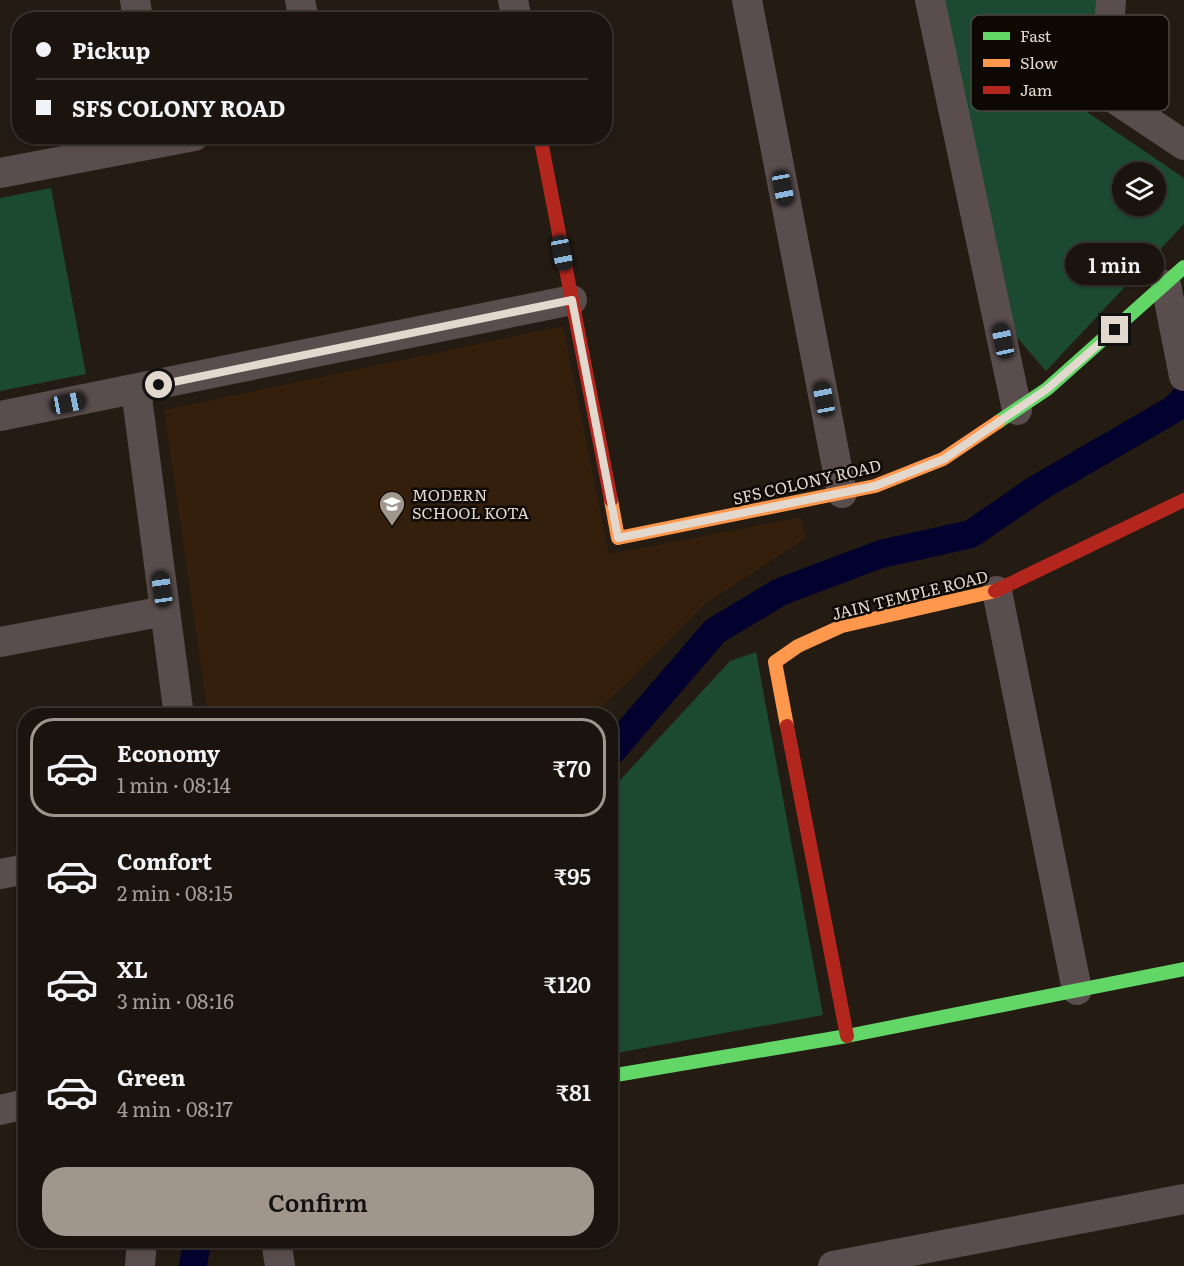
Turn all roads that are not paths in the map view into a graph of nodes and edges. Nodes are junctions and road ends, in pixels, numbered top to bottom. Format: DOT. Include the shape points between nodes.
graph roads {
  1 [pos="747,0"];
  2 [pos="930,0"];
  3 [pos="1112,0"];
  4 [pos="1110,15"];
  5 [pos="1133,111"];
  6 [pos="141,144"];
  7 [pos="542,144"];
  8 [pos="1184,145"];
  9 [pos="0,173"];
  10 [pos="1175,276"];
  11 [pos="572,300"];
  12 [pos="1181,363"];
  13 [pos="136,390"];
  14 [pos="1017,410"];
  15 [pos="0,416"];
  16 [pos="842,493"];
  17 [pos="1184,500"];
  18 [pos="997,591"];
  19 [pos="165,611"];
  20 [pos="0,642"];
  21 [pos="178,708"];
  22 [pos="18,871"];
  23 [pos="0,874"];
  24 [pos="1184,969"];
  25 [pos="1077,990"];
  26 [pos="847,1036"];
  27 [pos="618,1075"];
  28 [pos="18,1106"];
  29 [pos="0,1110"];
  30 [pos="1184,1199"];
  31 [pos="141,1248"];
  32 [pos="277,1248"];
  33 [pos="140,1266"];
  34 [pos="280,1266"];
  35 [pos="834,1266"];
  1 -- 16 [label="street"];
  2 -- 14 [label="street"];
  3 -- 4 [label="street"];
  5 -- 8 [label="street"];
  6 -- 9 [label="street"];
  7 -- 11 [label="street"];
  10 -- 12 [label="street"];
  10 -- 14 [label="street, SFS COLONY ROAD" via="1047,389"];
  11 -- 13 [label="street"];
  11 -- 16 [label="street, SFS COLONY ROAD" via="618,538"];
  13 -- 15 [label="street"];
  13 -- 19 [label="street"];
  14 -- 16 [label="street, SFS COLONY ROAD" via="944,459 875,486"];
  17 -- 18 [label="street, JAIN TEMPLE ROAD"];
  18 -- 25 [label="street"];
  18 -- 26 [label="street, JAIN TEMPLE ROAD" via="842,626 798,646 775,662"];
  19 -- 20 [label="street"];
  19 -- 21 [label="street"];
  22 -- 23 [label="street"];
  24 -- 25 [label="street"];
  25 -- 26 [label="street"];
  26 -- 27 [label="street"];
  28 -- 29 [label="street"];
  30 -- 35 [label="street"];
  31 -- 33 [label="street"];
  32 -- 34 [label="street"];
}
